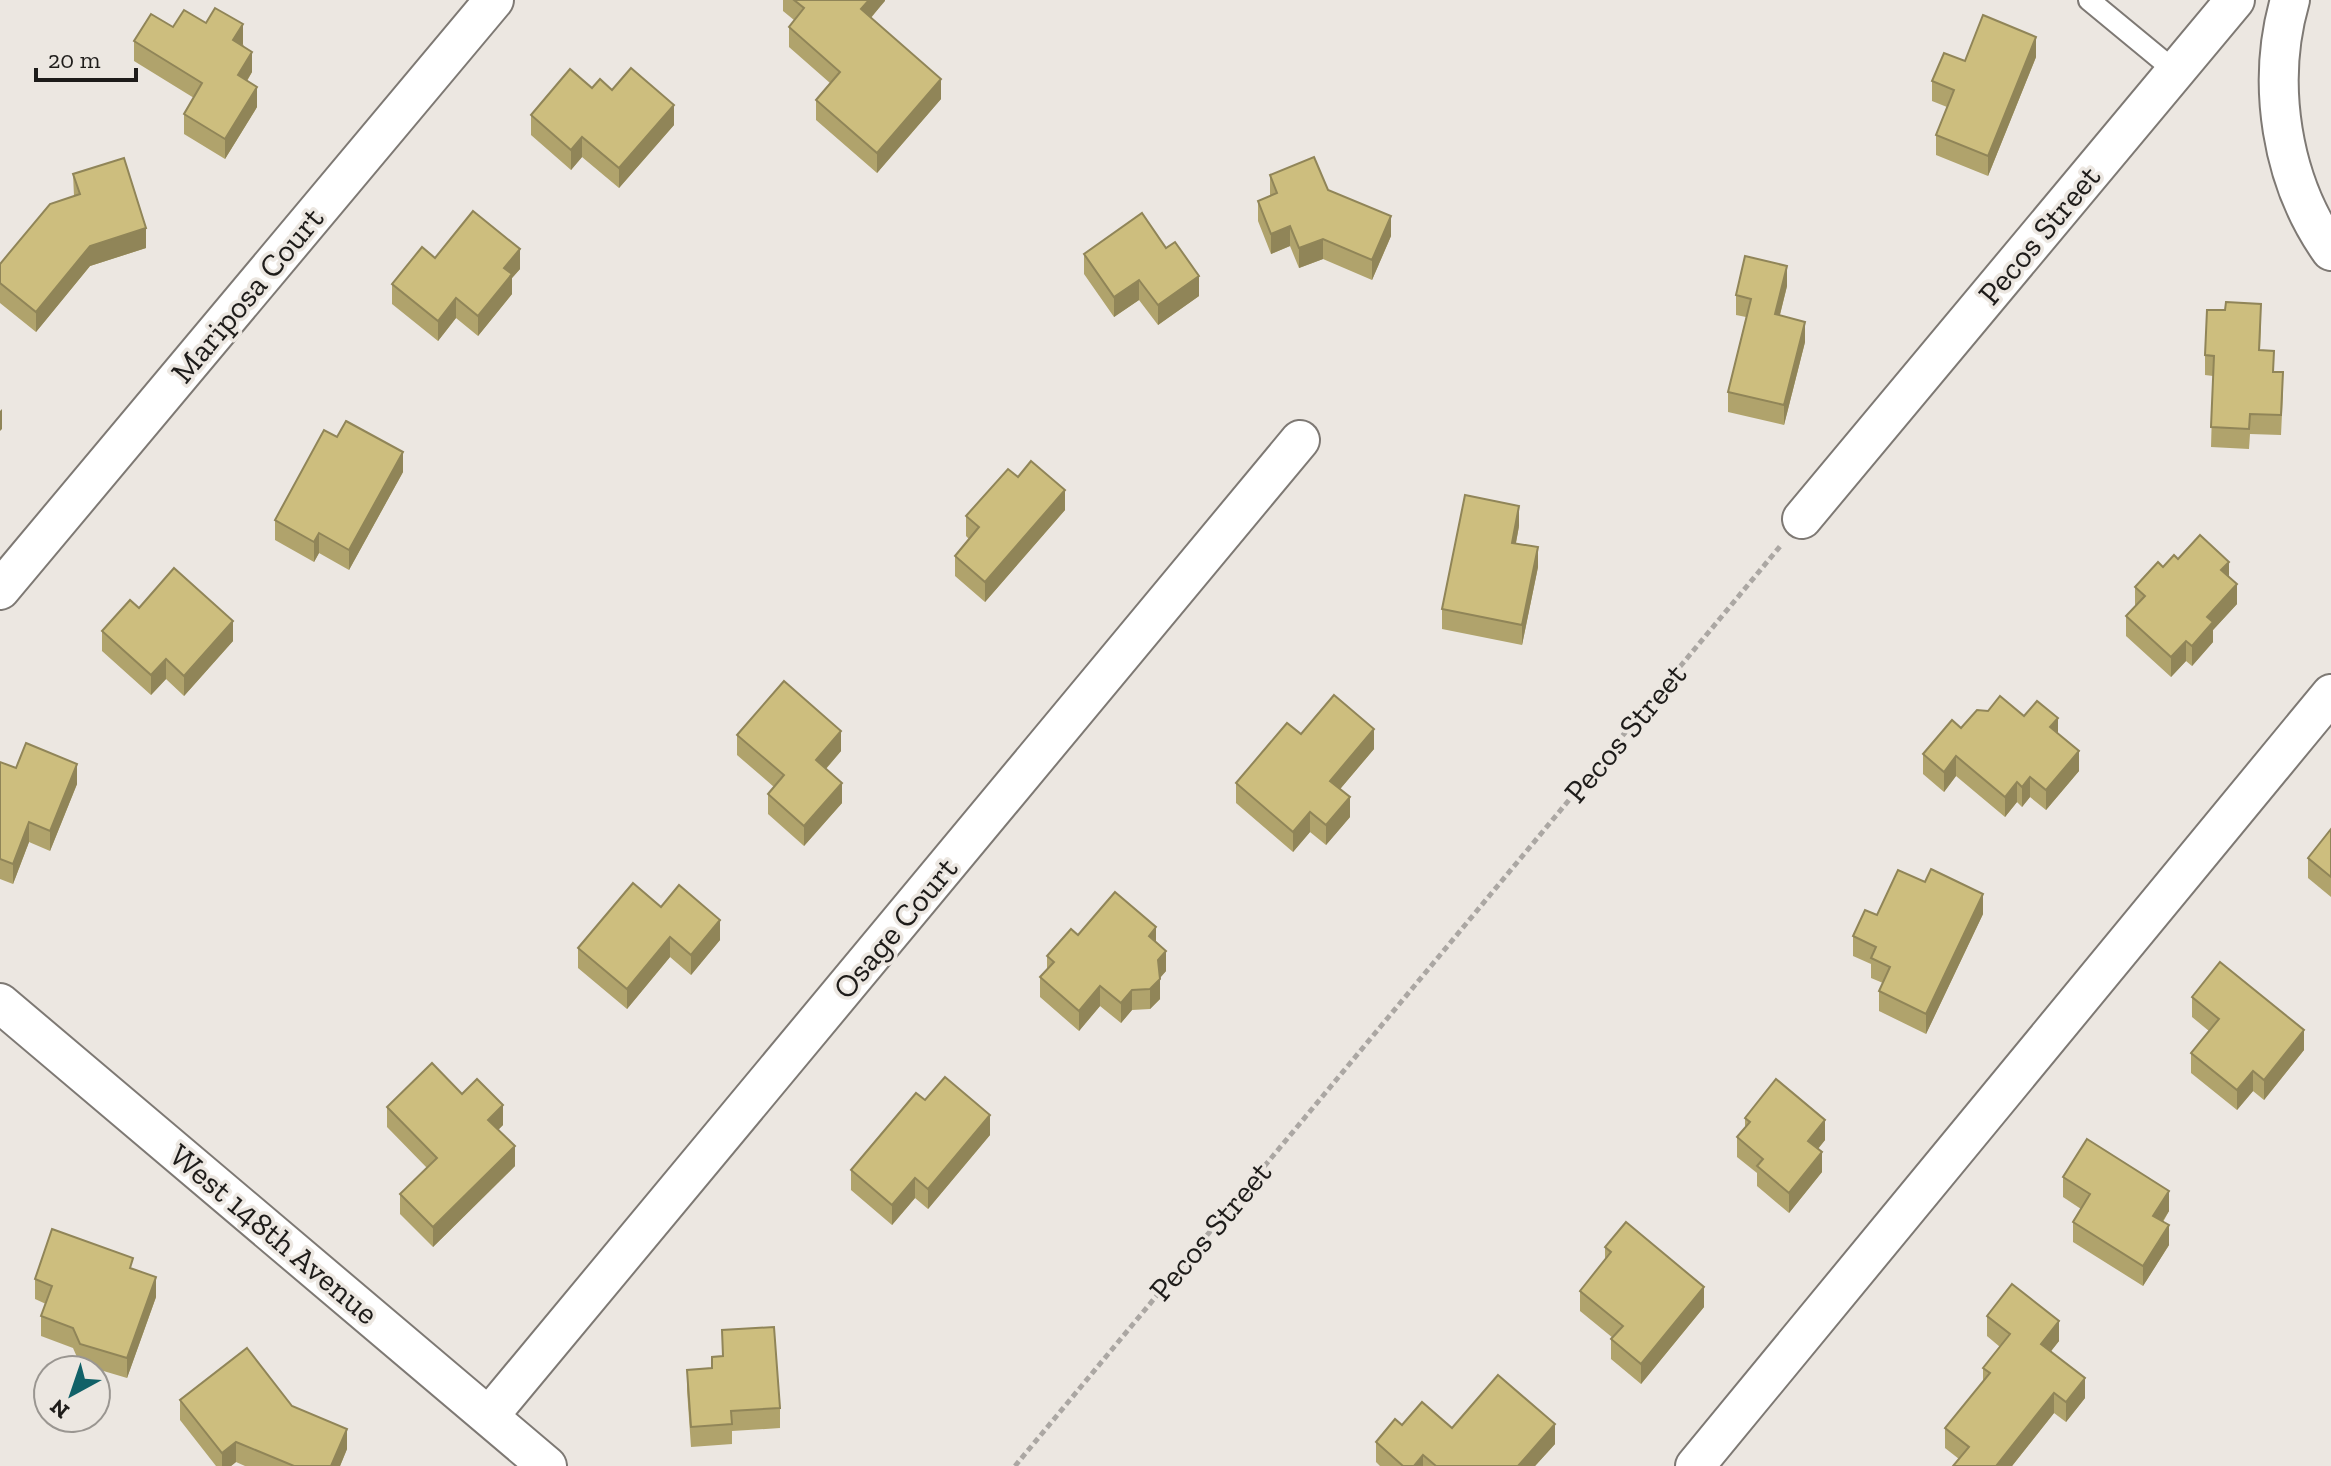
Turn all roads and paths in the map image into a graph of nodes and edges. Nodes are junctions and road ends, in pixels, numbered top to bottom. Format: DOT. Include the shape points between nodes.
graph roads {
  1 [pos="494,0"];
  2 [pos="2089,0"];
  3 [pos="2235,0"];
  4 [pos="2290,0"];
  5 [pos="2175,71"];
  6 [pos="2331,251"];
  7 [pos="1300,440"];
  8 [pos="1802,519"];
  9 [pos="0,590"];
  10 [pos="2331,694"];
  11 [pos="0,1003"];
  12 [pos="489,1416"];
  13 [pos="547,1466"];
  14 [pos="1015,1466"];
  15 [pos="1695,1466"];
  1 -- 9 [label="street, Mariposa Court"];
  2 -- 5 [label="lane"];
  3 -- 5 [label="street, Pecos Street"];
  4 -- 6 [label="street" via="2280,47 2280,109 2305,207"];
  5 -- 8 [label="street, Pecos Street"];
  7 -- 12 [label="street, Osage Court"];
  8 -- 14 [label="path, Pecos Street"];
  10 -- 15 [label="street"];
  11 -- 12 [label="street, West 148th Avenue"];
  12 -- 13 [label="street, West 148th Avenue"];
}
